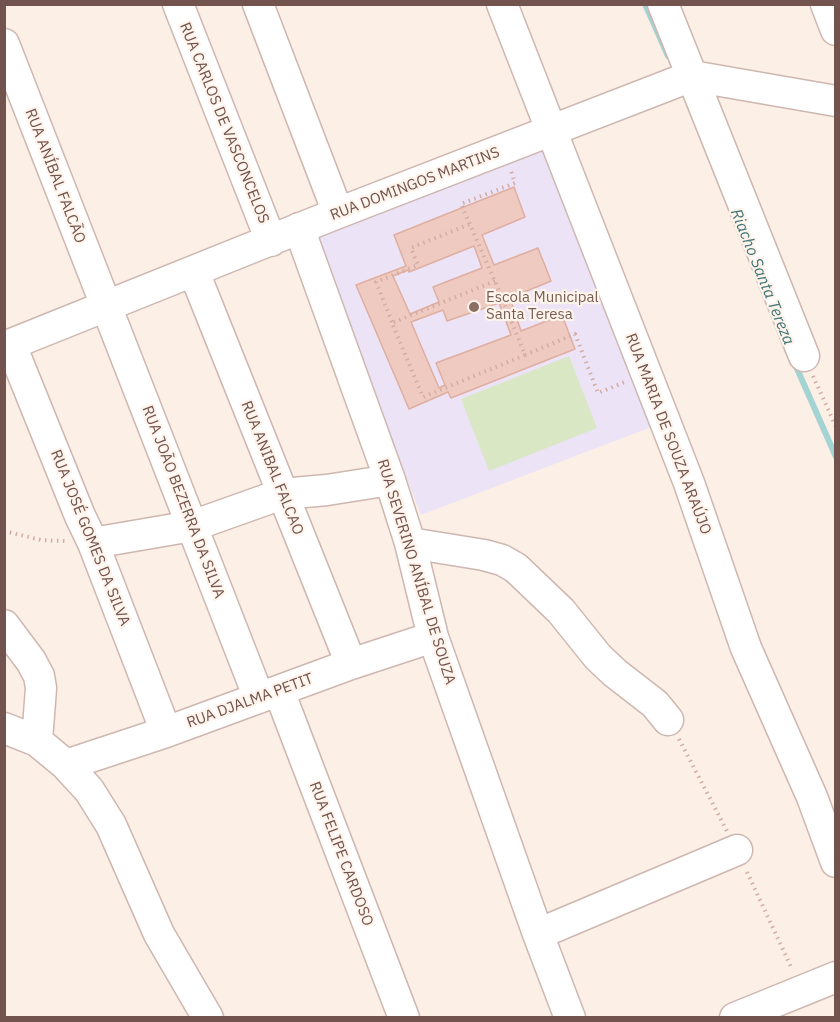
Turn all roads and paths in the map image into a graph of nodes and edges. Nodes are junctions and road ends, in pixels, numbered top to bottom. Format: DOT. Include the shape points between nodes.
graph roads {
  1 [pos="178,4"];
  2 [pos="258,4"];
  3 [pos="502,4"];
  4 [pos="663,4"];
  5 [pos="826,4"];
  6 [pos="836,30"];
  7 [pos="4,44"];
  8 [pos="692,76"];
  9 [pos="836,101"];
  10 [pos="550,132"];
  11 [pos="503,150"];
  12 [pos="338,213"];
  13 [pos="470,224"];
  14 [pos="299,228"];
  15 [pos="271,241"];
  16 [pos="194,272"];
  17 [pos="495,281"];
  18 [pos="106,307"];
  19 [pos="392,322"];
  20 [pos="8,346"];
  21 [pos="525,355"];
  22 [pos="804,356"];
  23 [pos="644,373"];
  24 [pos="836,427"];
  25 [pos="390,480"];
  26 [pos="282,494"];
  27 [pos="192,526"];
  28 [pos="4,531"];
  29 [pos="93,543"];
  30 [pos="410,543"];
  31 [pos="4,625"];
  32 [pos="433,637"];
  33 [pos="351,664"];
  34 [pos="269,694"];
  35 [pos="668,720"];
  36 [pos="4,728"];
  37 [pos="166,732"];
  38 [pos="38,741"];
  39 [pos="66,765"];
  40 [pos="824,791"];
  41 [pos="737,850"];
  42 [pos="836,862"];
  43 [pos="538,934"];
  44 [pos="836,977"];
  45 [pos="208,1017"];
  46 [pos="404,1017"];
  47 [pos="570,1017"];
  48 [pos="735,1017"];
  1 -- 15 [label="street, RUA CARLOS DE VASCONCELOS"];
  2 -- 12 [label="street"];
  3 -- 10 [label="street, RUA MARIA DE SOUZA ARAÚJO"];
  4 -- 8 [label="street"];
  5 -- 6 [label="street"];
  7 -- 18 [label="street, RUA ANÍBAL FALCÃO"];
  8 -- 9 [label="street"];
  8 -- 10 [label="street, RUA DOMINGOS MARTINS"];
  8 -- 22 [label="street"];
  10 -- 11 [label="street, RUA DOMINGOS MARTINS"];
  10 -- 23 [label="street, RUA MARIA DE SOUZA ARAÚJO"];
  11 -- 12 [label="street, RUA DOMINGOS MARTINS"];
  11 -- 13 [label="path" via="515,183 461,204"];
  12 -- 14 [label="street, RUA DOMINGOS MARTINS"];
  13 -- 17 [label="path"];
  13 -- 19 [label="path" via="411,248 418,265 376,282"];
  14 -- 15 [label="street, RUA DOMINGOS MARTINS"];
  14 -- 25 [label="street, RUA SEVERINO ANÍBAL DE SOUZA"];
  15 -- 16 [label="street, RUA DOMINGOS MARTINS"];
  16 -- 18 [label="street, RUA DOMINGOS MARTINS"];
  16 -- 26 [label="street, RUA ANIBAL FALCAO"];
  17 -- 19 [label="path"];
  17 -- 21 [label="path"];
  18 -- 20 [label="street, RUA DOMINGOS MARTINS"];
  18 -- 27 [label="street, RUA JOÃO BEZERRA DA SILVA"];
  19 -- 21 [label="path" via="423,397"];
  20 -- 29 [label="street, RUA JOSÉ GOMES DA SILVA"];
  21 -- 23 [label="path" via="575,334 598,393"];
  22 -- 24 [label="path"];
  23 -- 40 [label="street, RUA MARIA DE SOUZA ARAÚJO" via="689,483 746,648"];
  25 -- 26 [label="street"];
  25 -- 30 [label="street, RUA SEVERINO ANÍBAL DE SOUZA"];
  26 -- 27 [label="street"];
  26 -- 33 [label="street, RUA ANIBAL FALCAO"];
  27 -- 29 [label="street"];
  27 -- 34 [label="street, RUA JOÃO BEZERRA DA SILVA"];
  28 -- 29 [label="path" via="41,540"];
  29 -- 37 [label="street, RUA JOSÉ GOMES DA SILVA"];
  30 -- 32 [label="street, RUA SEVERINO ANÍBAL DE SOUZA"];
  30 -- 35 [label="street" via="484,555 516,568 561,610 598,657 655,704"];
  31 -- 38 [label="street" via="39,676"];
  32 -- 33 [label="street, RUA DJALMA PETIT"];
  32 -- 43 [label="street, RUA SEVERINO ANÍBAL DE SOUZA"];
  33 -- 34 [label="street, RUA DJALMA PETIT"];
  34 -- 37 [label="street, RUA DJALMA PETIT"];
  34 -- 46 [label="street, RUA FELIPE CARDOSO"];
  36 -- 38 [label="street"];
  37 -- 39 [label="street, RUA DJALMA PETIT"];
  38 -- 39 [label="street"];
  39 -- 45 [label="street" via="89,790 111,825 159,934"];
  40 -- 42 [label="street, RUA MARIA DE SOUZA ARAÚJO"];
  41 -- 43 [label="street"];
  43 -- 47 [label="street, RUA SEVERINO ANÍBAL DE SOUZA"];
  44 -- 48 [label="street"];
}
